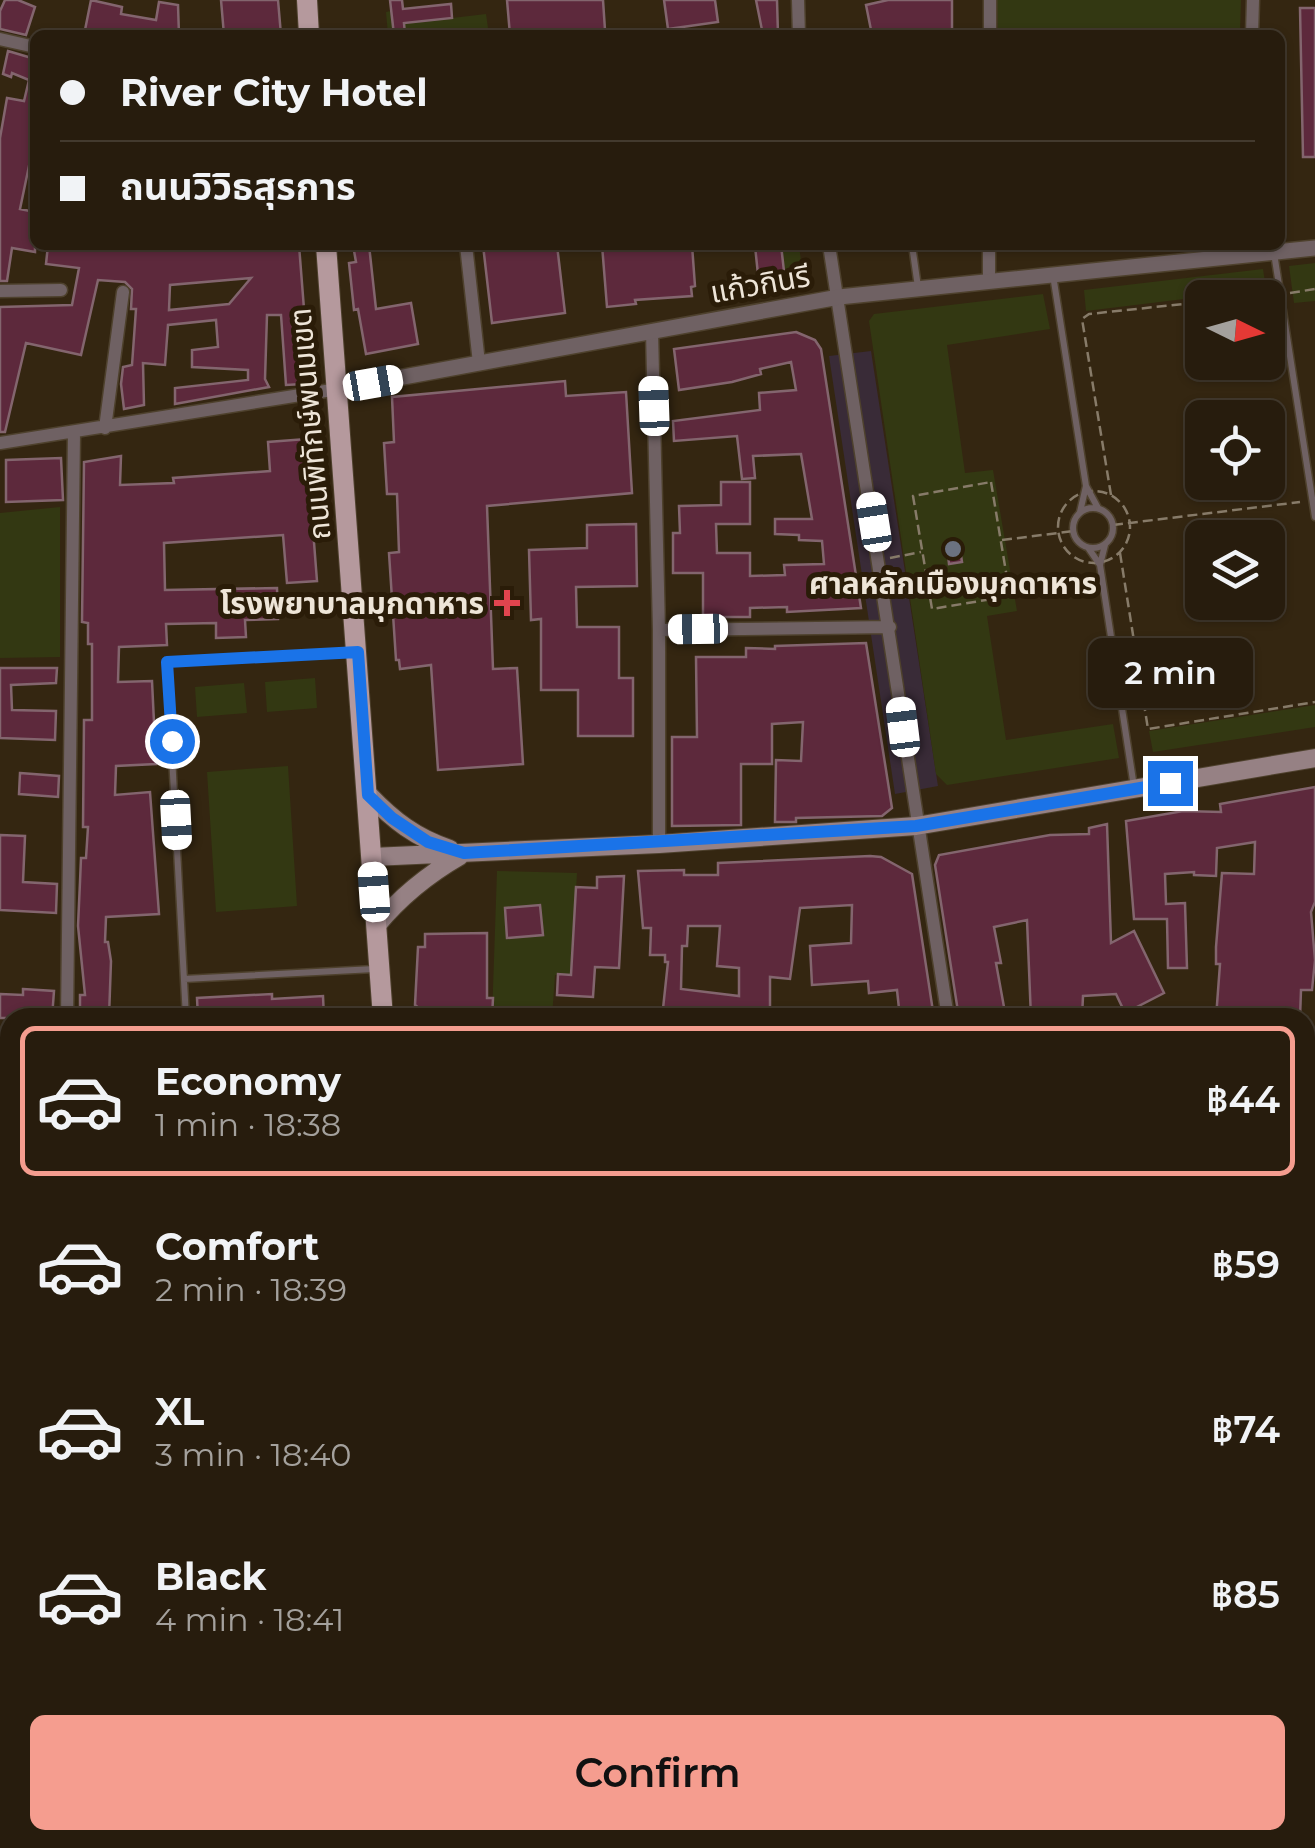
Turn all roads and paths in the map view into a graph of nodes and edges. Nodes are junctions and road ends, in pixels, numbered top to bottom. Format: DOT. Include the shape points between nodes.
graph roads {
  1 [pos="307,0"];
  2 [pos="798,0"];
  3 [pos="990,0"];
  4 [pos="1252,0"];
  5 [pos="309,30"];
  6 [pos="799,30"];
  7 [pos="990,30"];
  8 [pos="1252,30"];
  9 [pos="0,39"];
  10 [pos="30,46"];
  11 [pos="1315,248"];
  12 [pos="326,250"];
  13 [pos="467,250"];
  14 [pos="831,250"];
  15 [pos="913,250"];
  16 [pos="989,250"];
  17 [pos="1179,250"];
  18 [pos="1250,250"];
  19 [pos="1274,253"];
  20 [pos="1179,262"];
  21 [pos="1053,274"];
  22 [pos="989,280"];
  23 [pos="918,287"];
  24 [pos="62,290"];
  25 [pos="0,292"];
  26 [pos="123,292"];
  27 [pos="838,297"];
  28 [pos="1185,304"];
  29 [pos="652,331"];
  30 [pos="479,363"];
  31 [pos="338,389"];
  32 [pos="105,428"];
  33 [pos="74,433"];
  34 [pos="0,443"];
  35 [pos="1087,490"];
  36 [pos="1111,494"];
  37 [pos="1312,501"];
  38 [pos="1100,509"];
  39 [pos="1079,514"];
  40 [pos="1315,517"];
  41 [pos="1130,523"];
  42 [pos="1113,525"];
  43 [pos="1074,531"];
  44 [pos="1057,533"];
  45 [pos="1000,540"];
  46 [pos="1106,544"];
  47 [pos="1086,546"];
  48 [pos="922,552"];
  49 [pos="1120,553"];
  50 [pos="880,560"];
  51 [pos="1100,564"];
  52 [pos="890,627"];
  53 [pos="660,630"];
  54 [pos="358,652"];
  55 [pos="1315,702"];
  56 [pos="1315,758"];
  57 [pos="1134,789"];
  58 [pos="368,795"];
  59 [pos="916,826"];
  60 [pos="658,844"];
  61 [pos="464,853"];
  62 [pos="372,857"];
  63 [pos="377,926"];
  64 [pos="380,969"];
  65 [pos="184,979"];
  66 [pos="67,1008"];
  67 [pos="185,1008"];
  68 [pos="382,1008"];
  69 [pos="946,1008"];
  1 -- 5 [label="main road"];
  2 -- 6 [label="street"];
  3 -- 7 [label="street"];
  4 -- 8 [label="street"];
  9 -- 10 [label="street"];
  11 -- 19 [label="street, แก้วกินรี"];
  12 -- 31 [label="main road, ถนนพิทักษ์พนมเขต"];
  13 -- 30 [label="street"];
  14 -- 27 [label="street"];
  15 -- 23 [label="lane"];
  16 -- 22 [label="street"];
  17 -- 20 [label="lane"];
  18 -- 19 [label="street, แก้วกินรี"];
  18 -- 20 [label="street, แก้วกินรี"];
  19 -- 37 [label="lane"];
  20 -- 21 [label="street, แก้วกินรี"];
  21 -- 22 [label="street, แก้วกินรี"];
  21 -- 35 [label="lane"];
  22 -- 23 [label="street, แก้วกินรี"];
  23 -- 27 [label="street, แก้วกินรี"];
  24 -- 25 [label="street"];
  26 -- 32 [label="street"];
  27 -- 29 [label="street, แก้วกินรี"];
  27 -- 50 [label="street"];
  28 -- 36 [label="path" via="1082,319"];
  29 -- 30 [label="street, แก้วกินรี"];
  29 -- 53 [label="street"];
  30 -- 31 [label="street, แก้วกินรี"];
  31 -- 32 [label="street"];
  31 -- 54 [label="main road, ถนนพิทักษ์พนมเขต"];
  32 -- 33 [label="street"];
  33 -- 34 [label="street"];
  33 -- 66 [label="street"];
  35 -- 36 [label="path"];
  35 -- 38 [label="lane"];
  35 -- 39 [label="lane"];
  35 -- 44 [label="path" via="1068,501"];
  36 -- 41 [label="path"];
  37 -- 40 [label="lane"];
  37 -- 41 [label="path"];
  38 -- 39 [label="lane"];
  38 -- 42 [label="lane"];
  39 -- 43 [label="lane"];
  41 -- 42 [label="path"];
  41 -- 49 [label="path"];
  42 -- 46 [label="lane"];
  43 -- 44 [label="path"];
  43 -- 47 [label="lane"];
  44 -- 45 [label="path"];
  44 -- 51 [label="path" via="1070,555"];
  45 -- 48 [label="path" via="1010,596 932,609"];
  45 -- 48 [label="path" via="991,482 913,496"];
  46 -- 47 [label="lane"];
  46 -- 51 [label="lane"];
  47 -- 51 [label="lane"];
  48 -- 50 [label="path"];
  49 -- 51 [label="path"];
  49 -- 55 [label="path" via="1148,729"];
  50 -- 52 [label="street"];
  51 -- 57 [label="lane"];
  52 -- 53 [label="street"];
  52 -- 59 [label="street"];
  53 -- 60 [label="street"];
  54 -- 58 [label="main road, ถนนพิทักษ์พนมเขต"];
  54 -- 65 [label="lane" via="167,662"];
  56 -- 57 [label="main road"];
  57 -- 59 [label="main road"];
  58 -- 61 [label="main road" via="428,842"];
  58 -- 62 [label="main road, ถนนพิทักษ์พนมเขต"];
  59 -- 60 [label="main road"];
  59 -- 69 [label="street"];
  60 -- 61 [label="main road"];
  61 -- 62 [label="main road"];
  61 -- 63 [label="main road" via="425,877"];
  62 -- 63 [label="main road, ถนนพิทักษ์พนมเขต"];
  63 -- 64 [label="main road, ถนนพิทักษ์พนมเขต"];
  64 -- 65 [label="lane"];
  64 -- 68 [label="main road, ถนนพิทักษ์พนมเขต"];
  65 -- 67 [label="lane"];
}
